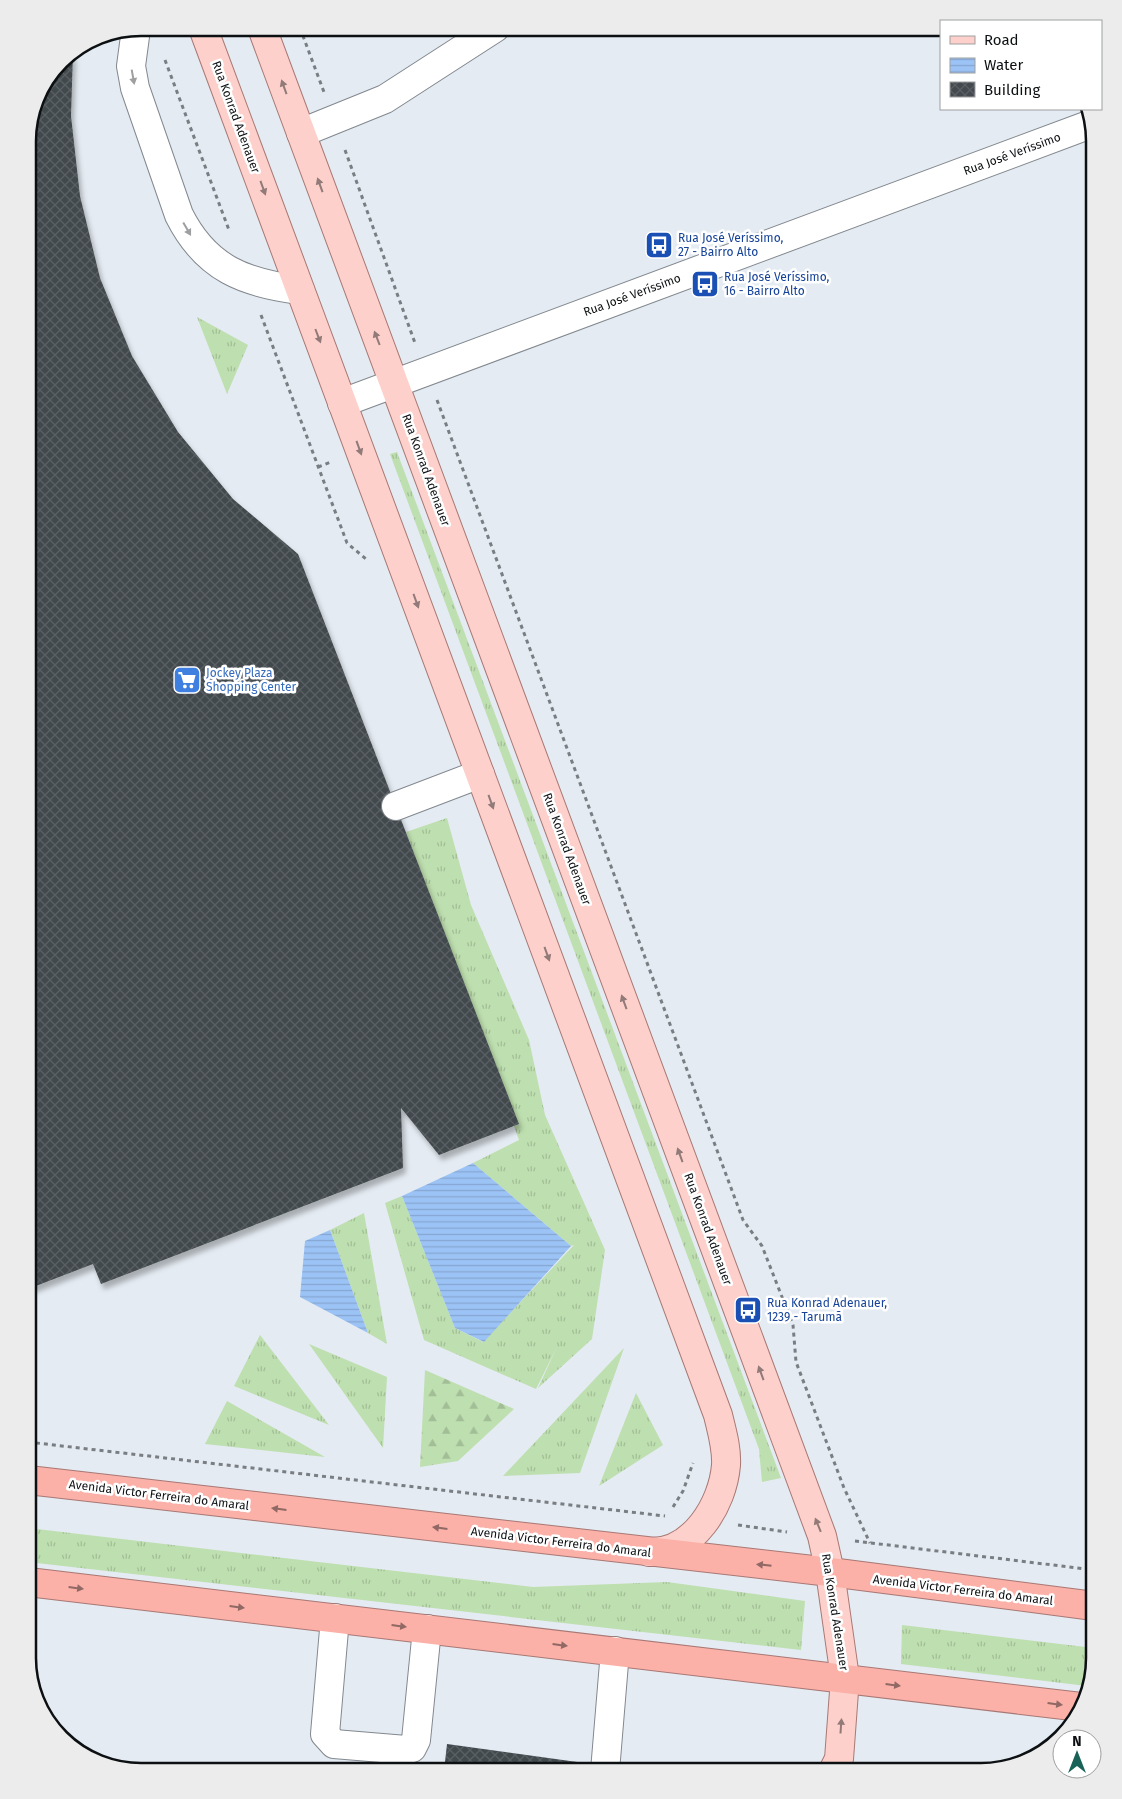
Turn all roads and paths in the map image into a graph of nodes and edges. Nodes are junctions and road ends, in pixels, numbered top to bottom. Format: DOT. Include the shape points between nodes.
graph roads {
  1 [pos="135,36"];
  2 [pos="206,36"];
  3 [pos="265,36"];
  4 [pos="303,36"];
  5 [pos="483,36"];
  6 [pos="163,57"];
  7 [pos="334,119"];
  8 [pos="1085,126"];
  9 [pos="301,133"];
  10 [pos="231,236"];
  11 [pos="300,290"];
  12 [pos="258,309"];
  13 [pos="405,316"];
  14 [pos="394,383"];
  15 [pos="342,402"];
  16 [pos="445,420"];
  17 [pos="372,565"];
  18 [pos="480,774"];
  19 [pos="396,806"];
  20 [pos="36,1443"];
  21 [pos="693,1454"];
  22 [pos="36,1481"];
  23 [pos="672,1509"];
  24 [pos="668,1516"];
  25 [pos="728,1524"];
  26 [pos="795,1533"];
  27 [pos="645,1552"];
  28 [pos="1086,1569"];
  29 [pos="830,1572"];
  30 [pos="36,1583"];
  31 [pos="1086,1605"];
  32 [pos="334,1618"];
  33 [pos="427,1629"];
  34 [pos="615,1651"];
  35 [pos="845,1678"];
  36 [pos="1074,1706"];
  37 [pos="606,1763"];
  38 [pos="837,1763"];
  1 -- 11 [label="street, one-way" via="131,66 135,88 188,234 220,265 247,280"];
  2 -- 11 [label="main road, Rua Konrad Adenauer, one-way"];
  9 -- 3 [label="main road, Rua Konrad Adenauer, one-way"];
  4 -- 7 [label="path"];
  5 -- 7 [label="street" via="385,99"];
  6 -- 10 [label="path"];
  7 -- 9 [label="street"];
  7 -- 13 [label="path"];
  8 -- 14 [label="street, Rua José Veríssimo"];
  14 -- 9 [label="main road, Rua Konrad Adenauer, one-way"];
  11 -- 15 [label="main road, Rua Konrad Adenauer, one-way"];
  12 -- 17 [label="path" via="347,543"];
  14 -- 15 [label="street, Rua José Veríssimo"];
  29 -- 14 [label="main road, Rua Konrad Adenauer, one-way" via="822,1536"];
  15 -- 18 [label="main road, Rua Konrad Adenauer, one-way"];
  16 -- 28 [label="path" via="742,1220 762,1246 793,1325 796,1362 837,1470 870,1542"];
  18 -- 19 [label="street"];
  18 -- 27 [label="main road, Rua Konrad Adenauer, one-way" via="714,1406 726,1448 724,1476 712,1512 685,1540 656,1552"];
  20 -- 24 [label="path"];
  21 -- 23 [label="path" via="683,1491"];
  27 -- 22 [label="highway, Avenida Victor Ferreira do Amaral, one-way"];
  25 -- 26 [label="path"];
  29 -- 27 [label="highway, Avenida Victor Ferreira do Amaral, one-way"];
  29 -- 31 [label="highway, Avenida Victor Ferreira do Amaral"];
  29 -- 35 [label="main road, Rua Konrad Adenauer"];
  30 -- 32 [label="highway, one-way"];
  32 -- 33 [label="highway, one-way"];
  32 -- 33 [label="street" via="325,1734 334,1744 412,1748 416,1740"];
  33 -- 34 [label="highway, one-way"];
  34 -- 35 [label="highway"];
  34 -- 37 [label="street"];
  35 -- 36 [label="highway, one-way"];
  38 -- 35 [label="main road, Rua Konrad Adenauer, one-way"];
}
